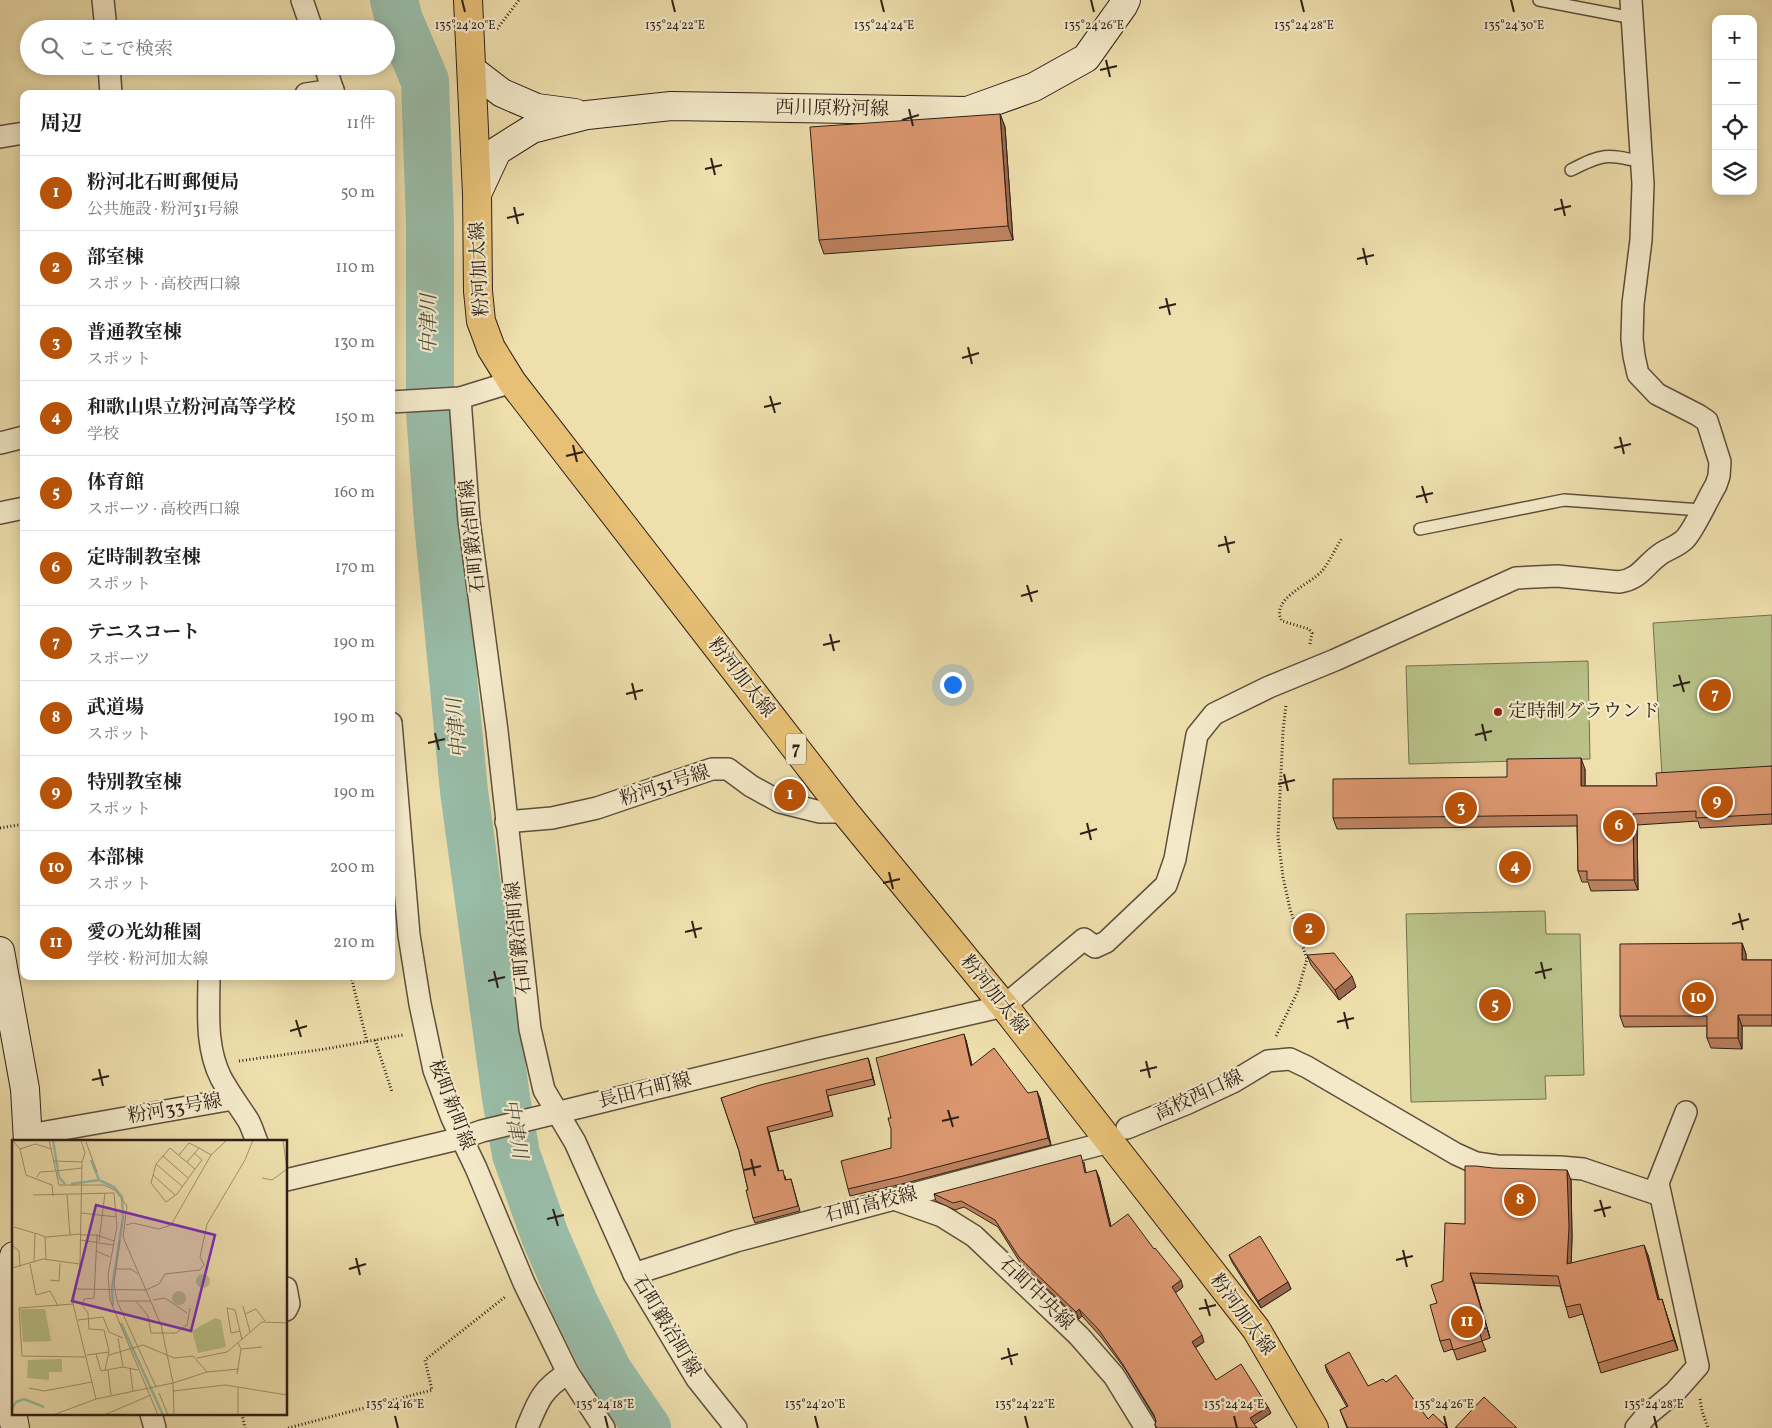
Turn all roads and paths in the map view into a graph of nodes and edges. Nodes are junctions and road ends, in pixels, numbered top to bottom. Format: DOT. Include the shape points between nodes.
graph roads {
  1 [pos="103,0"];
  2 [pos="302,0"];
  3 [pos="468,0"];
  4 [pos="1126,0"];
  5 [pos="1539,0"];
  6 [pos="1632,9"];
  7 [pos="105,20"];
  8 [pos="309,20"];
  9 [pos="472,70"];
  10 [pos="110,75"];
  11 [pos="328,75"];
  12 [pos="111,90"];
  13 [pos="332,90"];
  14 [pos="586,115"];
  15 [pos="20,134"];
  16 [pos="0,137"];
  17 [pos="1642,162"];
  18 [pos="1572,170"];
  19 [pos="477,194"];
  20 [pos="512,382"];
  21 [pos="460,398"];
  22 [pos="395,402"];
  23 [pos="20,438"];
  24 [pos="0,443"];
  25 [pos="20,509"];
  26 [pos="1701,510"];
  27 [pos="0,513"];
  28 [pos="1420,529"];
  29 [pos="1342,538"];
  30 [pos="1299,675"];
  31 [pos="395,768"];
  32 [pos="845,812"];
  33 [pos="506,822"];
  34 [pos="20,825"];
  35 [pos="0,828"];
  36 [pos="0,951"];
  37 [pos="209,980"];
  38 [pos="352,980"];
  39 [pos="1004,1006"];
  40 [pos="426,1031"];
  41 [pos="375,1040"];
  42 [pos="367,1042"];
  43 [pos="1264,1063"];
  44 [pos="216,1064"];
  45 [pos="392,1092"];
  46 [pos="233,1098"];
  47 [pos="1686,1112"];
  48 [pos="549,1115"];
  49 [pos="1118,1135"];
  50 [pos="28,1138"];
  51 [pos="462,1138"];
  52 [pos="256,1140"];
  53 [pos="288,1180"];
  54 [pos="1660,1195"];
  55 [pos="894,1200"];
  56 [pos="12,1264"];
  57 [pos="634,1274"];
  58 [pos="524,1283"];
  59 [pos="568,1373"];
  60 [pos="12,1413"];
  61 [pos="288,1428"];
  62 [pos="527,1428"];
  63 [pos="604,1428"];
  64 [pos="736,1428"];
  65 [pos="1146,1428"];
  66 [pos="1314,1428"];
  67 [pos="1636,1428"];
  1 -- 7 [label="street"];
  2 -- 8 [label="street"];
  3 -- 9 [label="main road, 粉河加太線 / 7"];
  4 -- 14 [label="main road, 西川原粉河線" via="1086,58 1034,87 967,111 671,106"];
  5 -- 6 [label="lane"];
  6 -- 17 [label="street"];
  9 -- 14 [label="main road, 西川原粉河線" via="502,93 537,108"];
  9 -- 19 [label="main road, 粉河加太線 / 7"];
  10 -- 12 [label="street"];
  11 -- 13 [label="street"];
  14 -- 19 [label="main road, 西川原粉河線" via="532,128 497,151"];
  15 -- 16 [label="street"];
  17 -- 18 [label="lane" via="1604,156"];
  17 -- 26 [label="street" via="1641,240 1633,304 1634,356 1638,374 1658,394 1707,421 1720,470 1716,485"];
  19 -- 20 [label="main road, 粉河加太線 / 7" via="481,321 490,348"];
  20 -- 21 [label="street"];
  20 -- 32 [label="main road, 粉河加太線 / 7"];
  21 -- 22 [label="street"];
  21 -- 33 [label="street, 石町鍛冶町線" via="469,521"];
  23 -- 24 [label="street"];
  25 -- 27 [label="street"];
  26 -- 28 [label="lane" via="1564,500"];
  26 -- 30 [label="street" via="1686,537 1662,553 1636,578 1619,582 1557,576 1516,578"];
  29 -- 30 [label="path" via="1320,574 1294,591 1280,610 1282,621 1305,627 1312,633"];
  30 -- 39 [label="street" via="1214,714 1197,735 1175,859 1166,885 1106,942 1095,947 1084,939"];
  30 -- 43 [label="path" via="1287,693 1278,837 1290,909 1307,959 1298,991"];
  31 -- 40 [label="street, 桜町新町線" via="410,935"];
  32 -- 33 [label="street, 粉河31号線" via="820,812 780,802 728,769 712,769 597,808 552,818"];
  32 -- 39 [label="main road, 粉河加太線 / 7"];
  33 -- 48 [label="street, 石町鍛冶町線" via="530,1030"];
  34 -- 35 [label="path"];
  36 -- 50 [label="main road" via="25,1089"];
  37 -- 44 [label="street" via="209,1040"];
  38 -- 42 [label="path"];
  39 -- 48 [label="street, 長田石町線"];
  39 -- 49 [label="main road, 粉河加太線 / 7"];
  40 -- 41 [label="path"];
  40 -- 51 [label="street, 桜町新町線" via="434,1070"];
  41 -- 42 [label="path"];
  41 -- 45 [label="path"];
  42 -- 44 [label="path"];
  43 -- 49 [label="street, 高校西口線" via="1224,1087"];
  43 -- 54 [label="street" via="1290,1059 1456,1154 1476,1162 1497,1166 1583,1169"];
  44 -- 46 [label="street"];
  46 -- 50 [label="street, 粉河33号線"];
  46 -- 52 [label="street" via="250,1122"];
  47 -- 54 [label="street" via="1658,1183"];
  48 -- 51 [label="street, 長田石町線"];
  48 -- 57 [label="street, 石町鍛冶町線" via="574,1142"];
  49 -- 55 [label="street, 石町高校線"];
  49 -- 66 [label="main road, 粉河加太線 / 7" via="1256,1329"];
  51 -- 53 [label="street, 長田石町線"];
  51 -- 58 [label="street, 桜町新町線"];
  54 -- 67 [label="street" via="1698,1366"];
  55 -- 57 [label="street, 石町高校線" via="736,1241"];
  55 -- 65 [label="street, 石町中央線" via="942,1216 974,1236 1079,1336 1114,1376"];
  56 -- 60 [label="main road" via="6,1290 2,1361"];
  57 -- 64 [label="street, 石町鍛冶町線" via="697,1378"];
  58 -- 59 [label="street, 桜町新町線"];
  58 -- 61 [label="path" via="425,1360 432,1390"];
  59 -- 62 [label="street" via="553,1382 539,1399"];
  59 -- 63 [label="street, 桜町新町線"];
}
